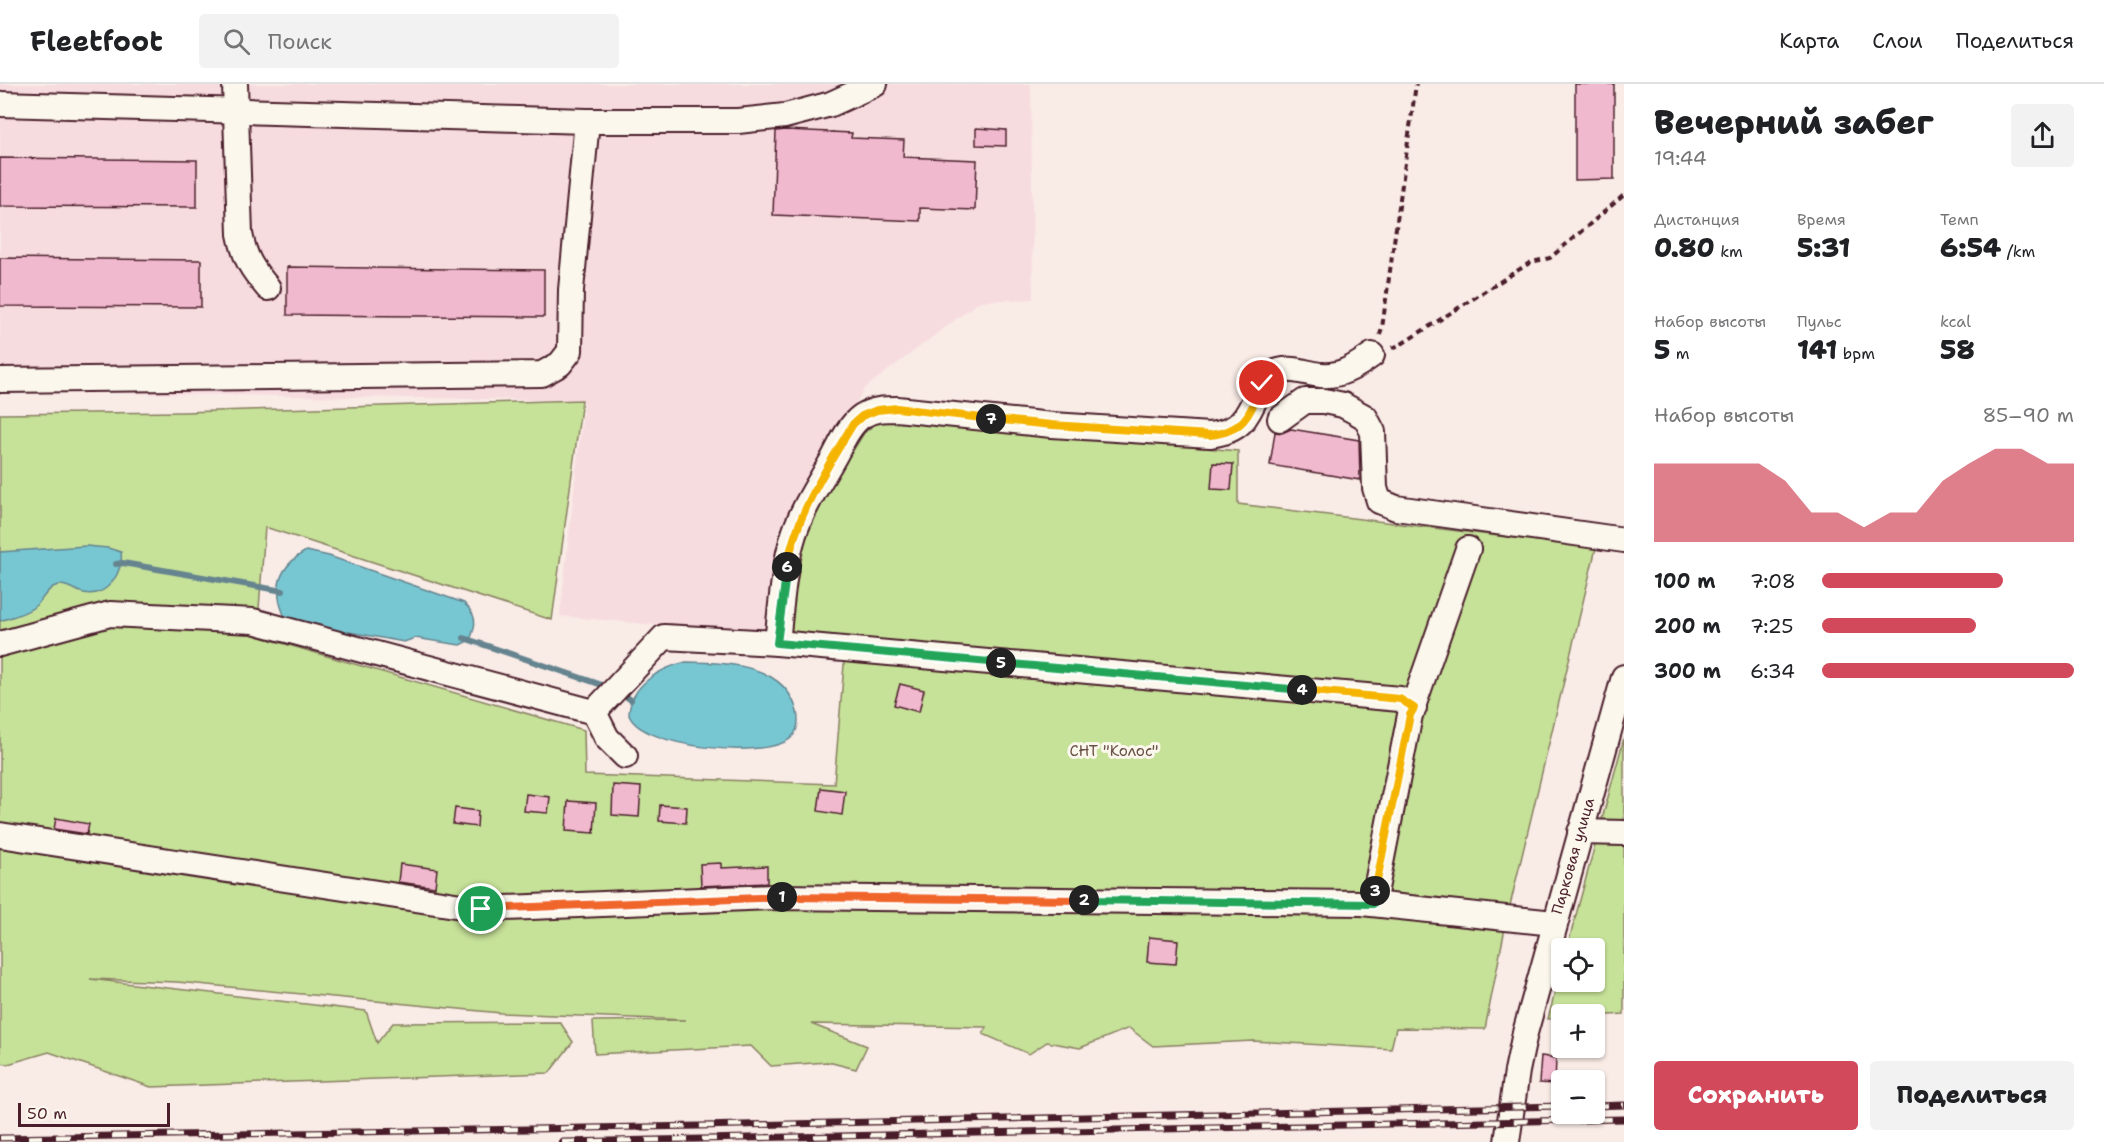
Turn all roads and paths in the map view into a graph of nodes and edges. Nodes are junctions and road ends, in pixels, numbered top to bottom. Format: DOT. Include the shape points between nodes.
graph roads {
  1 [pos="235,84"];
  2 [pos="875,84"];
  3 [pos="1416,84"];
  4 [pos="0,104"];
  5 [pos="236,112"];
  6 [pos="587,121"];
  7 [pos="1624,195"];
  8 [pos="267,288"];
  9 [pos="1372,355"];
  10 [pos="0,380"];
  11 [pos="1280,418"];
  12 [pos="1624,540"];
  13 [pos="1468,549"];
  14 [pos="777,643"];
  15 [pos="0,644"];
  16 [pos="1624,677"];
  17 [pos="1414,708"];
  18 [pos="594,712"];
  19 [pos="625,756"];
  20 [pos="1580,832"];
  21 [pos="1624,833"];
  22 [pos="0,835"];
  23 [pos="1373,904"];
  24 [pos="1554,923"];
  25 [pos="1507,1142"];
  1 -- 5 [label="street"];
  2 -- 6 [label="street" via="831,104 785,116 738,121"];
  3 -- 9 [label="path" via="1383,328"];
  4 -- 5 [label="street"];
  5 -- 6 [label="street"];
  5 -- 8 [label="street" via="240,234 250,266"];
  6 -- 10 [label="street" via="571,290 570,351 560,364 542,374"];
  7 -- 9 [label="path" via="1550,258 1531,262 1400,345"];
  9 -- 14 [label="street" via="1338,373 1277,371 1262,383 1246,418 1227,433 1052,425 897,408 862,416 843,441 795,533"];
  11 -- 12 [label="street" via="1305,401 1342,405 1365,417 1372,432 1379,501 1396,508"];
  13 -- 17 [label="street"];
  14 -- 17 [label="street" via="1400,699"];
  14 -- 18 [label="street" via="664,637"];
  15 -- 18 [label="street" via="110,614 253,621"];
  16 -- 20 [label="street, Парковая улица"];
  17 -- 23 [label="street"];
  18 -- 19 [label="street" via="607,738"];
  20 -- 21 [label="street"];
  20 -- 24 [label="street, Парковая улица"];
  22 -- 23 [label="street" via="481,909 773,897"];
  23 -- 24 [label="street"];
  24 -- 25 [label="street, Парковая улица" via="1521,1052"];
}
